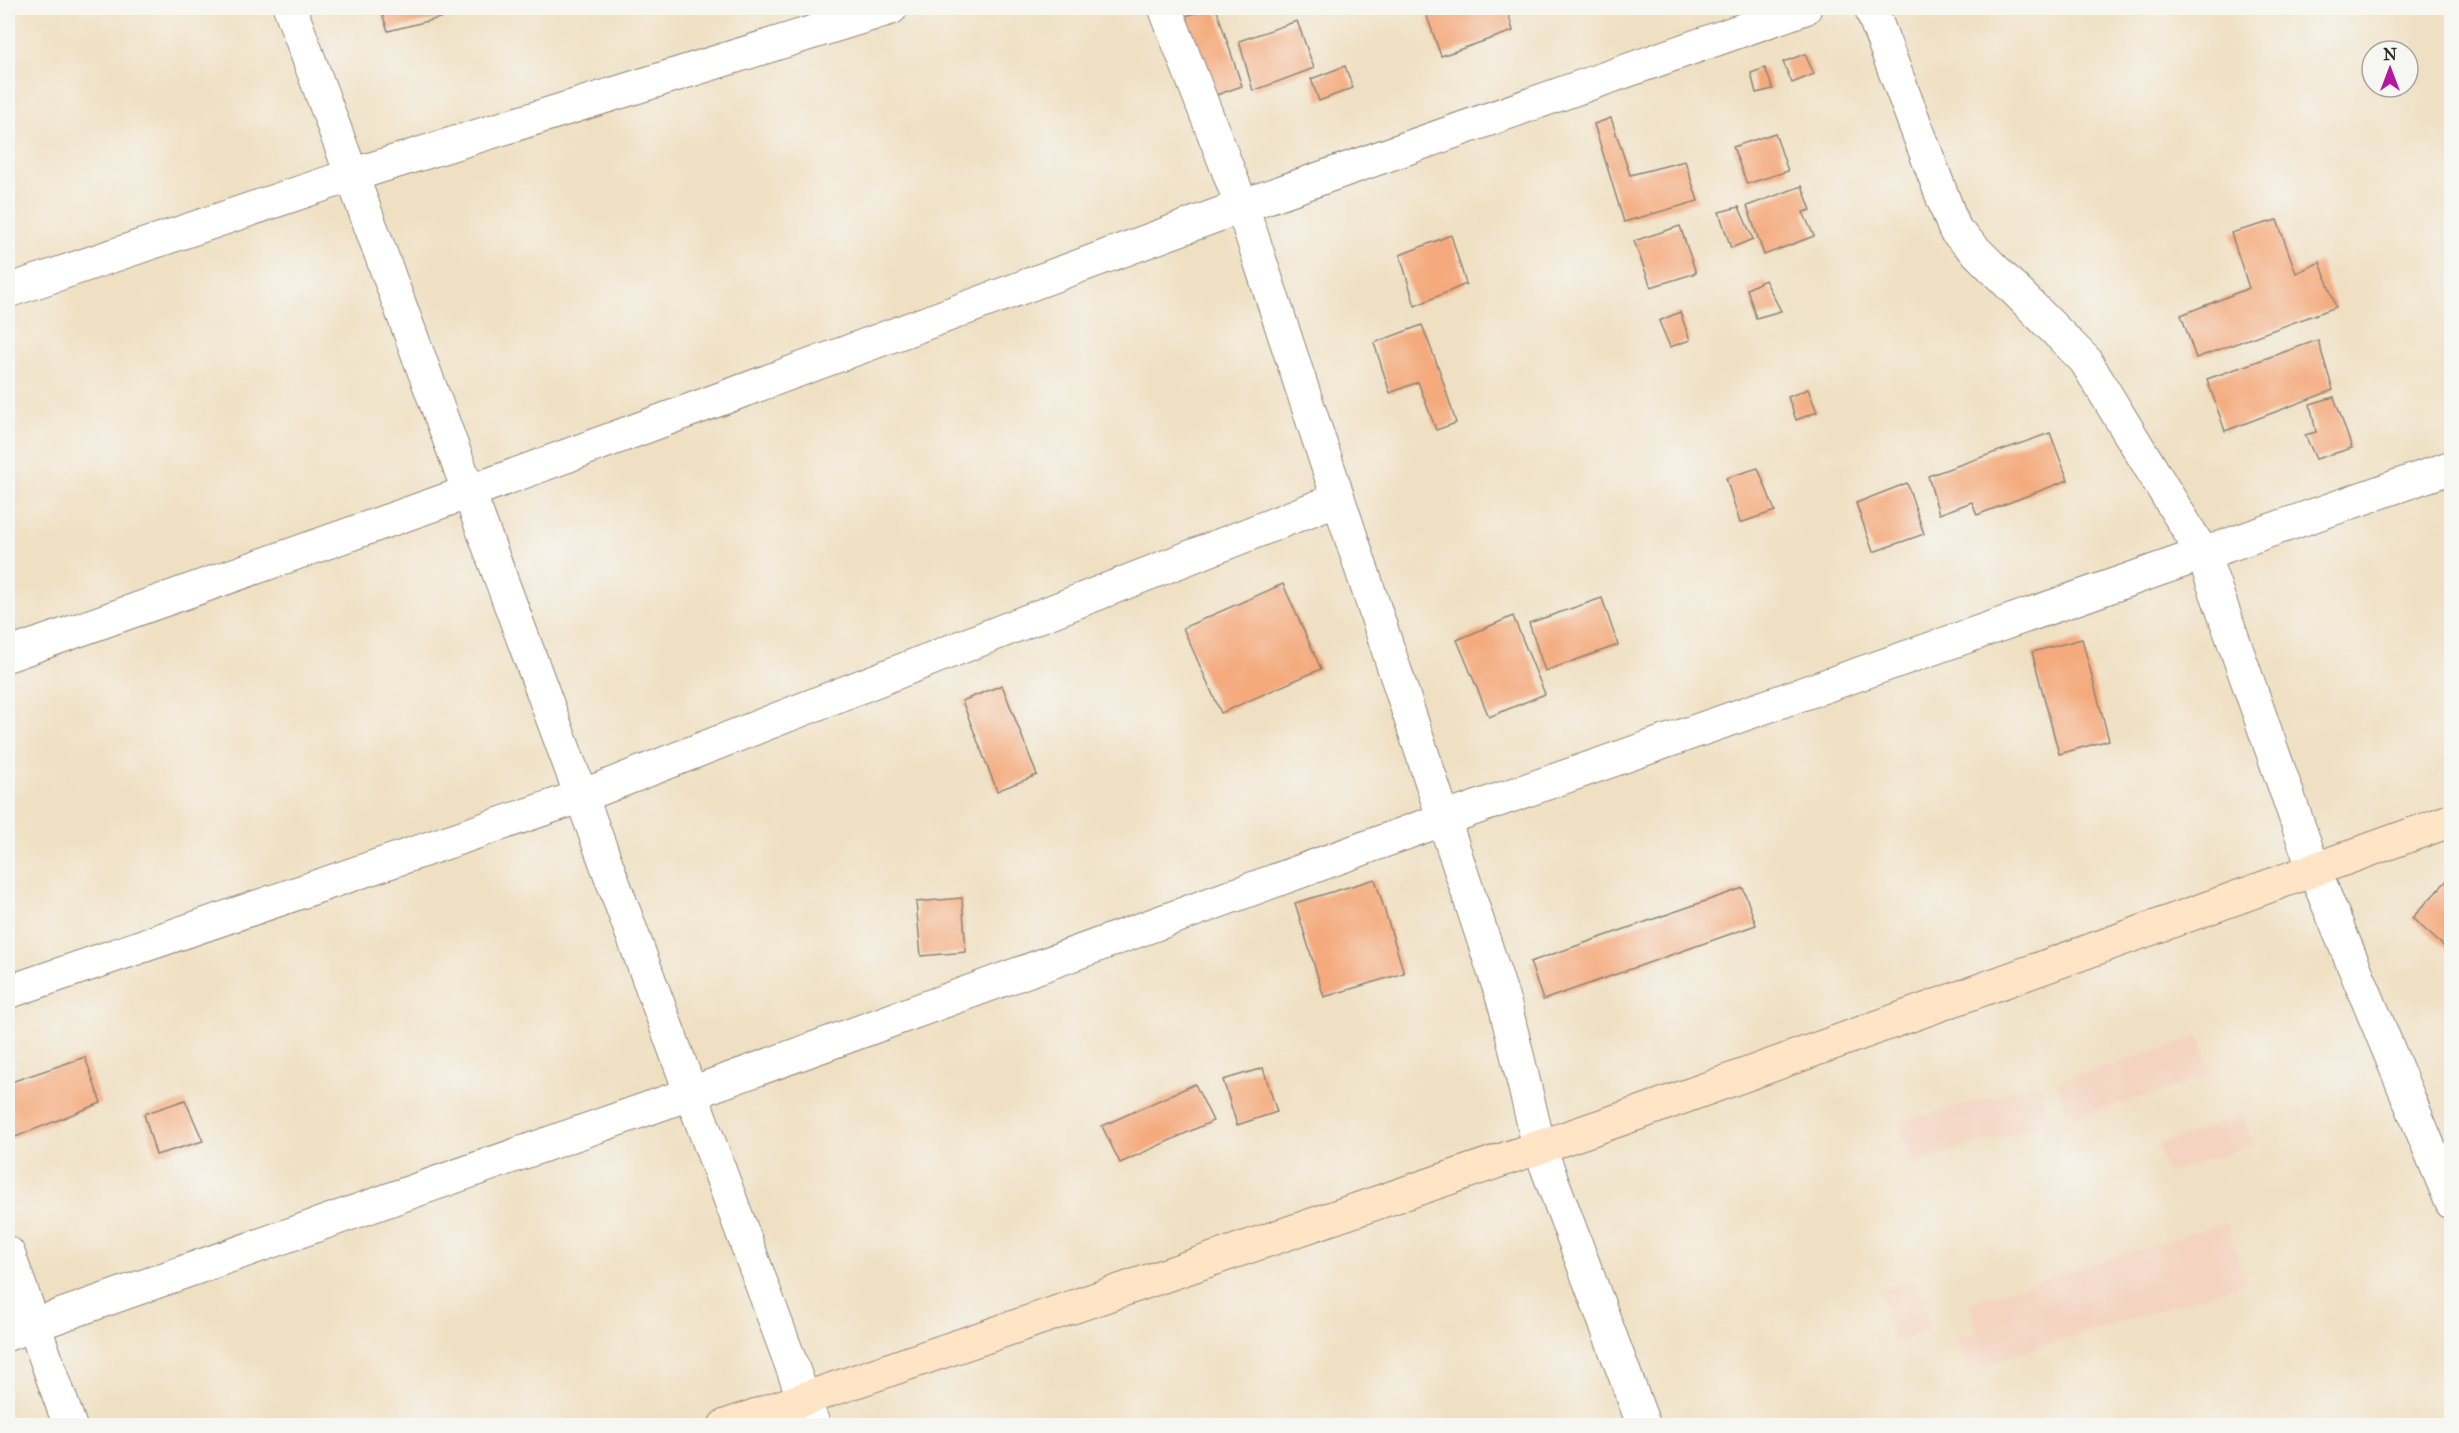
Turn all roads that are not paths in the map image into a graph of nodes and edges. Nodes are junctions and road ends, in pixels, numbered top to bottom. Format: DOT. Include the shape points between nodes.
graph roads {
  1 [pos="290,8"];
  2 [pos="891,8"];
  3 [pos="1165,8"];
  4 [pos="1805,8"];
  5 [pos="1872,8"];
  6 [pos="352,175"];
  7 [pos="1242,206"];
  8 [pos="8,291"];
  9 [pos="2451,467"];
  10 [pos="469,492"];
  11 [pos="1338,499"];
  12 [pos="2203,554"];
  13 [pos="8,655"];
  14 [pos="582,796"];
  15 [pos="1444,819"];
  16 [pos="2451,820"];
  17 [pos="2314,870"];
  18 [pos="8,992"];
  19 [pos="692,1093"];
  20 [pos="1539,1146"];
  21 [pos="2451,1203"];
  22 [pos="8,1253"];
  23 [pos="21,1330"];
  24 [pos="810,1412"];
  25 [pos="70,1425"];
  26 [pos="725,1425"];
  27 [pos="1644,1425"];
  1 -- 6 [label="street"];
  2 -- 6 [label="street"];
  3 -- 7 [label="street"];
  4 -- 7 [label="street"];
  5 -- 12 [label="street" via="1954,230 2085,360"];
  6 -- 8 [label="street"];
  6 -- 10 [label="street"];
  7 -- 10 [label="street"];
  7 -- 11 [label="street"];
  9 -- 12 [label="street"];
  10 -- 13 [label="street"];
  10 -- 14 [label="street"];
  11 -- 14 [label="street"];
  11 -- 15 [label="street"];
  12 -- 15 [label="street"];
  12 -- 17 [label="street"];
  14 -- 18 [label="street"];
  14 -- 19 [label="street"];
  15 -- 19 [label="street"];
  15 -- 20 [label="street" via="1504,1005"];
  16 -- 17 [label="street"];
  17 -- 20 [label="street"];
  17 -- 21 [label="street"];
  19 -- 23 [label="street"];
  19 -- 24 [label="street"];
  20 -- 24 [label="street"];
  20 -- 27 [label="street"];
  22 -- 23 [label="street"];
  23 -- 25 [label="street"];
  24 -- 26 [label="street"];
}
